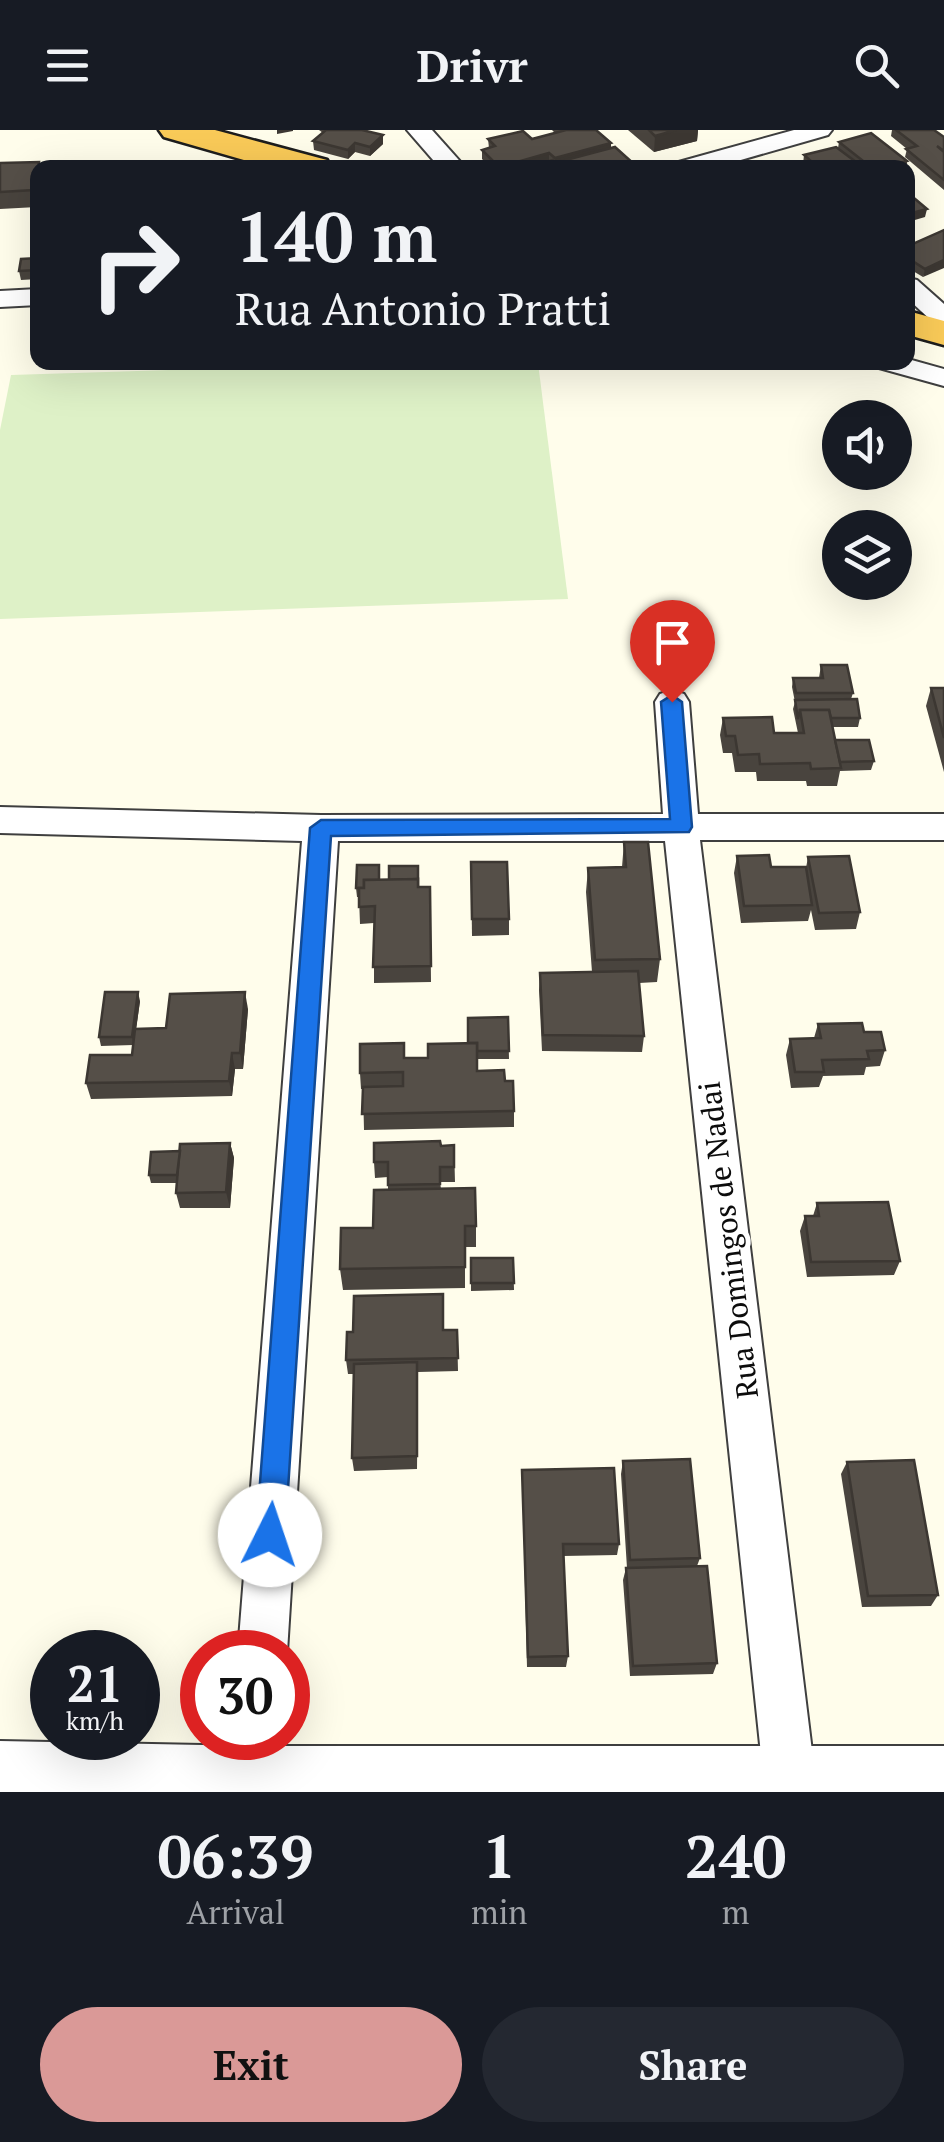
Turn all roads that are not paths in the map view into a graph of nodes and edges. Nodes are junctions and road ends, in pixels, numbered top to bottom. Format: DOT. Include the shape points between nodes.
graph roads {
  1 [pos="176,130"];
  2 [pos="419,130"];
  3 [pos="730,130"];
  4 [pos="820,130"];
  5 [pos="751,146"];
  6 [pos="285,160"];
  7 [pos="447,160"];
  8 [pos="708,160"];
  9 [pos="766,160"];
  10 [pos="915,292"];
  11 [pos="30,297"];
  12 [pos="0,299"];
  13 [pos="944,318"];
  14 [pos="915,325"];
  15 [pos="944,333"];
  16 [pos="915,370"];
  17 [pos="944,378"];
  18 [pos="672,702"];
  19 [pos="0,820"];
  20 [pos="681,827"];
  21 [pos="944,827"];
  22 [pos="321,828"];
  23 [pos="264,1630"];
  24 [pos="221,1760"];
  25 [pos="295,1760"];
  26 [pos="0,1773"];
  27 [pos="944,1778"];
  28 [pos="790,1785"];
  1 -- 6 [label="highway"];
  2 -- 7 [label="street"];
  3 -- 5 [label="street"];
  4 -- 5 [label="street"];
  5 -- 8 [label="street"];
  5 -- 9 [label="street"];
  10 -- 13 [label="street"];
  11 -- 12 [label="street"];
  14 -- 15 [label="highway"];
  16 -- 17 [label="street"];
  18 -- 20 [label="street, Rua Domingos de Nadai"];
  19 -- 22 [label="street"];
  20 -- 21 [label="street"];
  20 -- 22 [label="street"];
  20 -- 28 [label="street, Rua Domingos de Nadai"];
  22 -- 23 [label="street"];
  24 -- 26 [label="street"];
  25 -- 28 [label="street"];
  27 -- 28 [label="street"];
}
